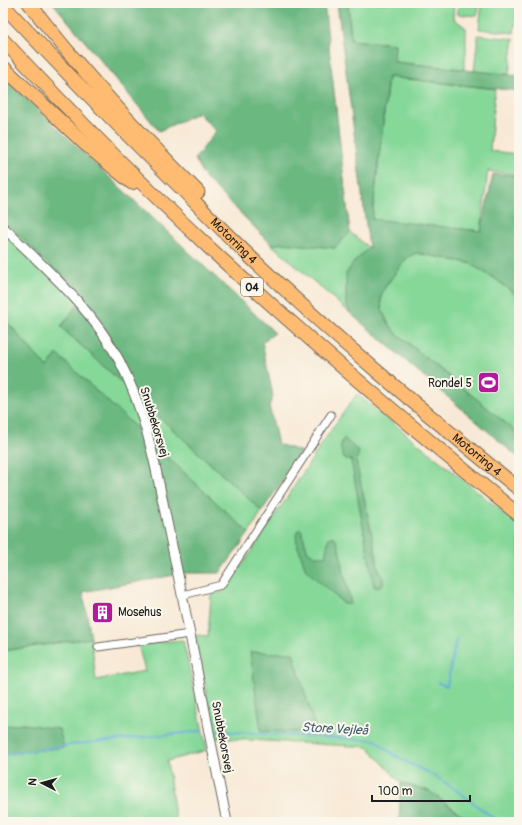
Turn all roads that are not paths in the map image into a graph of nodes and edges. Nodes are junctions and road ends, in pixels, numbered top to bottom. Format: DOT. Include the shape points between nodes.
graph roads {
  1 [pos="29,3"];
  2 [pos="3,6"];
  3 [pos="3,40"];
  4 [pos="3,67"];
  5 [pos="3,227"];
  6 [pos="218,255"];
  7 [pos="360,355"];
  8 [pos="331,415"];
  9 [pos="519,489"];
  10 [pos="519,515"];
  11 [pos="183,595"];
  12 [pos="190,634"];
  13 [pos="98,647"];
  14 [pos="227,822"];
  1 -- 7 [label="highway, O4" via="142,136"];
  2 -- 7 [label="highway, Motorring 4 / O4" via="84,92 242,249"];
  3 -- 6 [label="highway, Motorring 4 / O4" via="107,147"];
  4 -- 6 [label="highway, O4" via="84,143"];
  5 -- 11 [label="street, Snubbekorsvej" via="79,302 119,359 143,418"];
  6 -- 10 [label="highway, Motorring 4 / O4" via="331,358"];
  7 -- 9 [label="highway, Motorring 4 / O4"];
  8 -- 11 [label="street" via="221,585"];
  11 -- 12 [label="street, Snubbekorsvej"];
  12 -- 13 [label="street"];
  12 -- 14 [label="street, Snubbekorsvej"];
}
